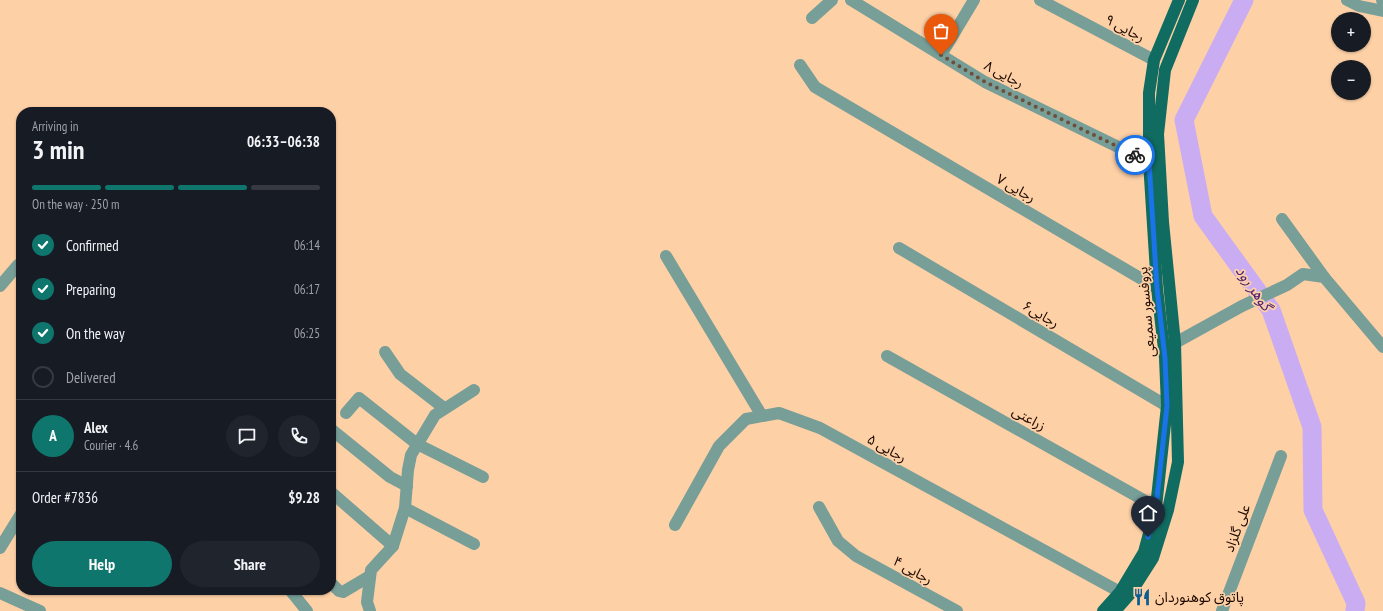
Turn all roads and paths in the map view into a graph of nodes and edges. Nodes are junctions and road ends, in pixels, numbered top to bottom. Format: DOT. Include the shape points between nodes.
graph roads {
  1 [pos="832,0"];
  2 [pos="851,0"];
  3 [pos="974,0"];
  4 [pos="1040,0"];
  5 [pos="1179,0"];
  6 [pos="1193,0"];
  7 [pos="1348,0"];
  8 [pos="1383,11"];
  9 [pos="812,18"];
  10 [pos="941,55"];
  11 [pos="1154,60"];
  12 [pos="800,65"];
  13 [pos="1149,162"];
  14 [pos="1282,219"];
  15 [pos="899,248"];
  16 [pos="666,256"];
  17 [pos="16,266"];
  18 [pos="1324,277"];
  19 [pos="0,286"];
  20 [pos="1157,288"];
  21 [pos="1174,343"];
  22 [pos="1383,347"];
  23 [pos="385,352"];
  24 [pos="888,356"];
  25 [pos="474,390"];
  26 [pos="1167,406"];
  27 [pos="444,408"];
  28 [pos="346,413"];
  29 [pos="762,416"];
  30 [pos="336,433"];
  31 [pos="417,444"];
  32 [pos="1281,456"];
  33 [pos="483,477"];
  34 [pos="407,486"];
  35 [pos="336,496"];
  36 [pos="819,507"];
  37 [pos="1156,507"];
  38 [pos="406,508"];
  39 [pos="16,522"];
  40 [pos="675,525"];
  41 [pos="474,544"];
  42 [pos="392,546"];
  43 [pos="0,548"];
  44 [pos="370,576"];
  45 [pos="336,588"];
  46 [pos="1120,592"];
  47 [pos="0,593"];
  48 [pos="294,595"];
  49 [pos="40,611"];
  50 [pos="306,611"];
  51 [pos="370,611"];
  52 [pos="956,611"];
  53 [pos="1103,611"];
  54 [pos="1115,611"];
  55 [pos="1222,611"];
  1 -- 9 [label="street"];
  2 -- 10 [label="street, رجایی ۸"];
  3 -- 10 [label="street"];
  4 -- 11 [label="street, رجایی ۹"];
  5 -- 11 [label="main road, پروفسور سمیعی"];
  6 -- 21 [label="main road, پروفسور سمیعی" via="1165,70 1158,134"];
  7 -- 8 [label="street" via="1359,6"];
  10 -- 13 [label="street, رجایی ۸" via="985,82"];
  11 -- 13 [label="main road, پروفسور سمیعی" via="1149,93"];
  12 -- 20 [label="street, رجایی ۷" via="815,87"];
  13 -- 20 [label="main road, پروفسور سمیعی"];
  14 -- 18 [label="street"];
  15 -- 26 [label="street, رجایی۶"];
  16 -- 29 [label="street"];
  17 -- 19 [label="street"];
  18 -- 21 [label="street" via="1303,274"];
  18 -- 22 [label="street"];
  20 -- 26 [label="main road, پروفسور سمیعی" via="1165,358"];
  21 -- 54 [label="main road, پروفسور سمیعی" via="1178,462 1168,510 1153,558 1130,594"];
  23 -- 27 [label="street" via="400,374"];
  24 -- 37 [label="street, زراعتی"];
  25 -- 27 [label="street"];
  26 -- 37 [label="main road, پروفسور سمیعی"];
  27 -- 31 [label="street" via="435,414"];
  28 -- 31 [label="street" via="359,398"];
  29 -- 40 [label="street, رجایی ۵" via="746,419 719,446"];
  29 -- 46 [label="street, رجایی ۵" via="779,413 820,428"];
  30 -- 34 [label="street" via="390,477"];
  31 -- 33 [label="street"];
  31 -- 34 [label="street" via="409,461"];
  32 -- 55 [label="street, علی گلزاد"];
  34 -- 38 [label="street"];
  35 -- 42 [label="street"];
  36 -- 52 [label="street, رجایی ۴" via="838,541 856,556"];
  37 -- 46 [label="main road, پروفسور سمیعی" via="1144,552"];
  38 -- 41 [label="street"];
  38 -- 42 [label="street"];
  39 -- 43 [label="street"];
  42 -- 44 [label="street" via="371,570"];
  44 -- 45 [label="street" via="343,592"];
  44 -- 51 [label="street" via="367,602"];
  46 -- 53 [label="main road, پروفسور سمیعی"];
  47 -- 49 [label="street"];
  48 -- 50 [label="street"];
}
